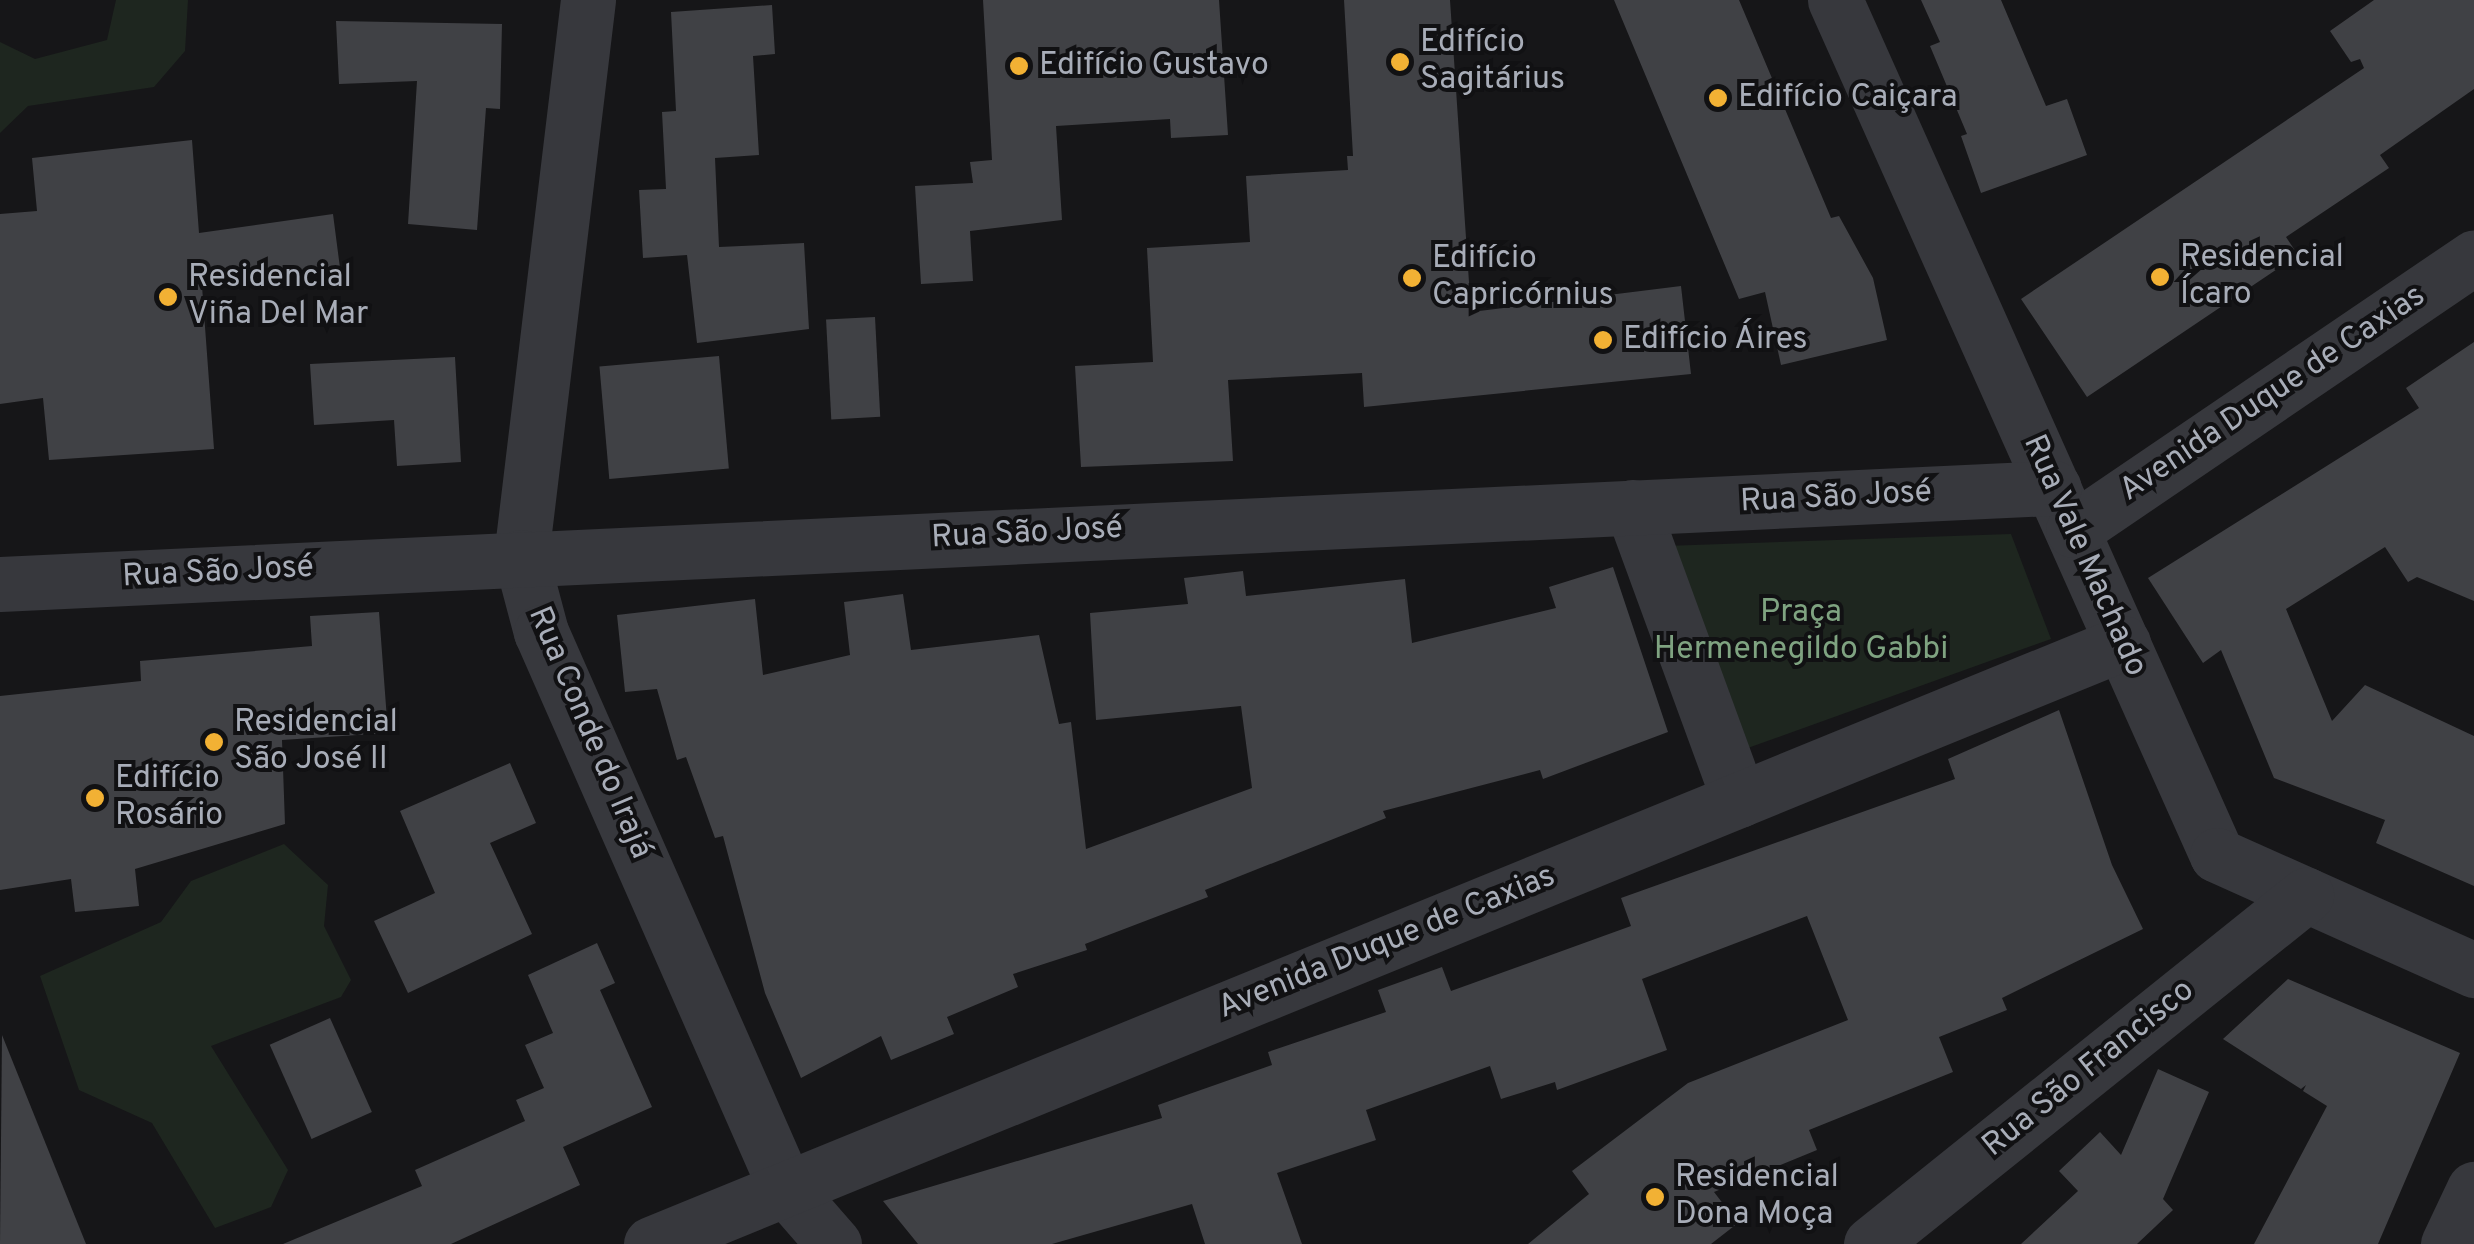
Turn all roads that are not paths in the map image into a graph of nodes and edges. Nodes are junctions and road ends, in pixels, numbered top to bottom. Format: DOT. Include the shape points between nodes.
graph roads {
  1 [pos="588,0"];
  2 [pos="1835,0"];
  3 [pos="2474,257"];
  4 [pos="1632,507"];
  5 [pos="2063,509"];
  6 [pos="521,557"];
  7 [pos="0,584"];
  8 [pos="2122,643"];
  9 [pos="1739,800"];
  10 [pos="2306,895"];
  11 [pos="2474,970"];
  12 [pos="786,1189"];
  13 [pos="2474,1190"];
  14 [pos="652,1244"];
  15 [pos="834,1244"];
  16 [pos="1871,1244"];
  17 [pos="2448,1244"];
  1 -- 6 [label="street, Rua Conde do Irajá"];
  2 -- 5 [label="street, Rua Vale Machado"];
  3 -- 5 [label="street, Avenida Duque de Caxias"];
  4 -- 5 [label="street, Rua São José"];
  4 -- 6 [label="street, Rua São José"];
  4 -- 9 [label="street"];
  5 -- 8 [label="street, Rua Vale Machado"];
  6 -- 7 [label="street, Rua São José"];
  6 -- 12 [label="street, Rua Conde do Irajá" via="541,632"];
  8 -- 9 [label="street, Avenida Duque de Caxias"];
  8 -- 10 [label="street, Rua Vale Machado" via="2217,855"];
  9 -- 12 [label="street, Avenida Duque de Caxias"];
  10 -- 11 [label="street, Rua Vale Machado"];
  10 -- 16 [label="street, Rua São Francisco"];
  12 -- 14 [label="street, Avenida Duque de Caxias"];
  12 -- 15 [label="street, Rua Conde do Irajá"];
  13 -- 17 [label="street"];
}
